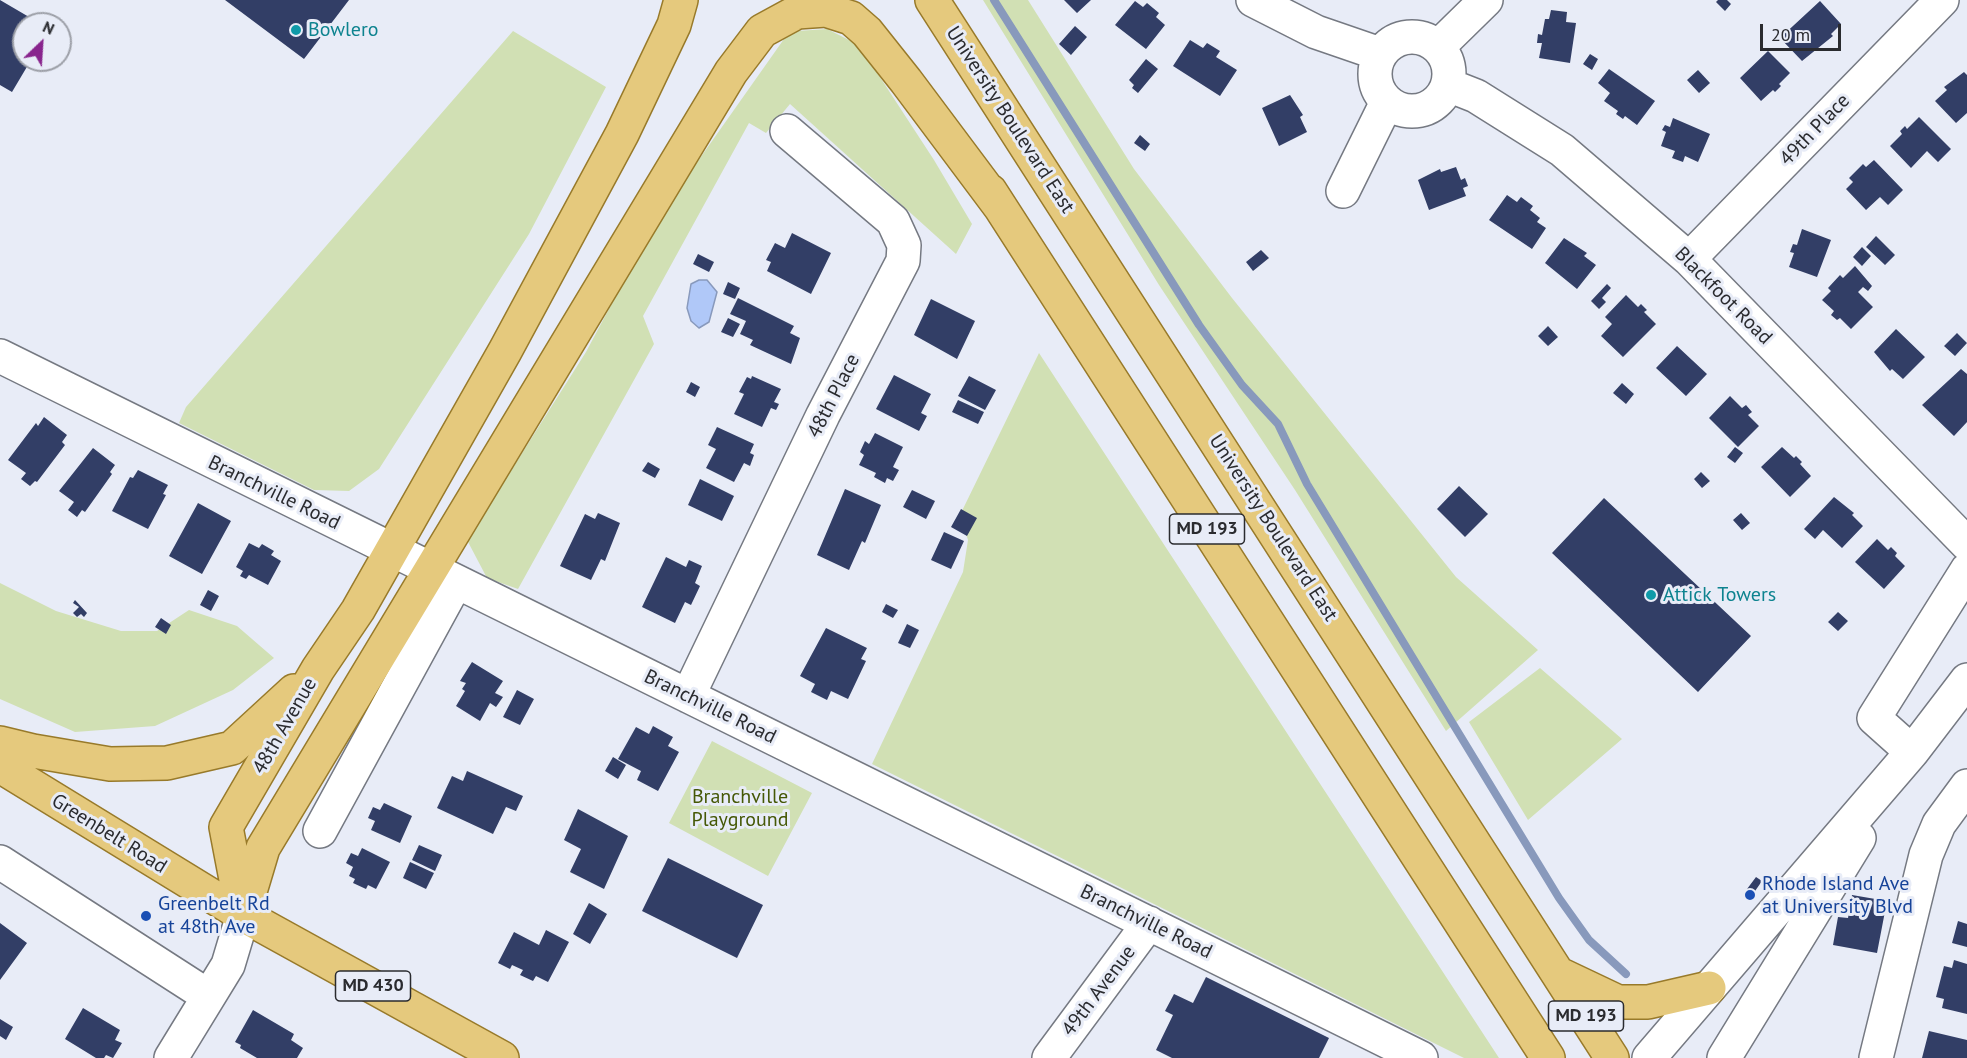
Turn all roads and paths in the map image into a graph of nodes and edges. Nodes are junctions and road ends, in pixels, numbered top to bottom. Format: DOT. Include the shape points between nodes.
graph roads {
  1 [pos="681,0"];
  2 [pos="868,0"];
  3 [pos="1253,0"];
  4 [pos="1486,0"];
  5 [pos="1942,0"];
  6 [pos="934,3"];
  7 [pos="1438,47"];
  8 [pos="1380,54"];
  9 [pos="1448,85"];
  10 [pos="1387,102"];
  11 [pos="787,131"];
  12 [pos="1343,191"];
  13 [pos="1001,208"];
  14 [pos="1689,259"];
  15 [pos="0,356"];
  16 [pos="1967,544"];
  17 [pos="392,550"];
  18 [pos="1967,570"];
  19 [pos="443,576"];
  20 [pos="318,669"];
  21 [pos="1967,680"];
  22 [pos="688,696"];
  23 [pos="0,743"];
  24 [pos="1912,752"];
  25 [pos="0,766"];
  26 [pos="1967,786"];
  27 [pos="320,831"];
  28 [pos="0,862"];
  29 [pos="243,915"];
  30 [pos="1149,923"];
  31 [pos="1559,974"];
  32 [pos="1709,988"];
  33 [pos="208,996"];
  34 [pos="171,1058"];
  35 [pos="502,1058"];
  36 [pos="1049,1058"];
  37 [pos="1421,1058"];
  38 [pos="1548,1058"];
  39 [pos="1612,1058"];
  40 [pos="1649,1058"];
  41 [pos="1724,1058"];
  42 [pos="1876,1058"];
  1 -- 17 [label="main road, 48th Avenue" via="674,25 622,135"];
  2 -- 13 [label="main road, MD 193"];
  3 -- 8 [label="street" via="1316,32"];
  4 -- 7 [label="street"];
  5 -- 14 [label="street, 49th Place"];
  6 -- 31 [label="main road, University Boulevard East / MD 193"];
  7 -- 8 [label="street" via="1416,37 1404,38"];
  7 -- 9 [label="street" via="1449,65"];
  8 -- 10 [label="street" via="1375,68 1377,87"];
  9 -- 10 [label="street" via="1438,101 1422,111 1404,111"];
  9 -- 14 [label="street, Blackfoot Road" via="1476,96 1562,150"];
  10 -- 12 [label="street"];
  11 -- 22 [label="street, 48th Place" via="893,221 904,244 903,261"];
  13 -- 19 [label="main road, 48th Avenue" via="906,81 851,18 826,10 796,12 762,31 725,82"];
  13 -- 38 [label="main road, MD 193"];
  14 -- 16 [label="street, Blackfoot Road"];
  15 -- 17 [label="street, Branchville Road"];
  17 -- 19 [label="street, Branchville Road"];
  17 -- 20 [label="main road, 48th Avenue"];
  18 -- 24 [label="street" via="1874,718"];
  19 -- 22 [label="street, Branchville Road"];
  19 -- 27 [label="street"];
  19 -- 29 [label="main road, 48th Avenue" via="263,848"];
  20 -- 23 [label="main road" via="231,748 167,763 110,764"];
  20 -- 29 [label="main road, 48th Avenue" via="226,827"];
  21 -- 24 [label="street"];
  22 -- 30 [label="street, Branchville Road"];
  24 -- 32 [label="street"];
  24 -- 41 [label="street"];
  25 -- 29 [label="main road, Greenbelt Road / MD 430"];
  26 -- 42 [label="street" via="1939,824 1926,855"];
  28 -- 33 [label="street"];
  29 -- 33 [label="street, 48th Avenue" via="228,965"];
  29 -- 35 [label="main road, Greenbelt Road / MD 430"];
  30 -- 36 [label="street, 49th Avenue"];
  30 -- 37 [label="street, Branchville Road"];
  31 -- 32 [label="main road" via="1618,1002 1648,1002"];
  31 -- 39 [label="main road, University Boulevard East / MD 193"];
  32 -- 40 [label="street"];
  33 -- 34 [label="street, 48th Avenue"];
}
